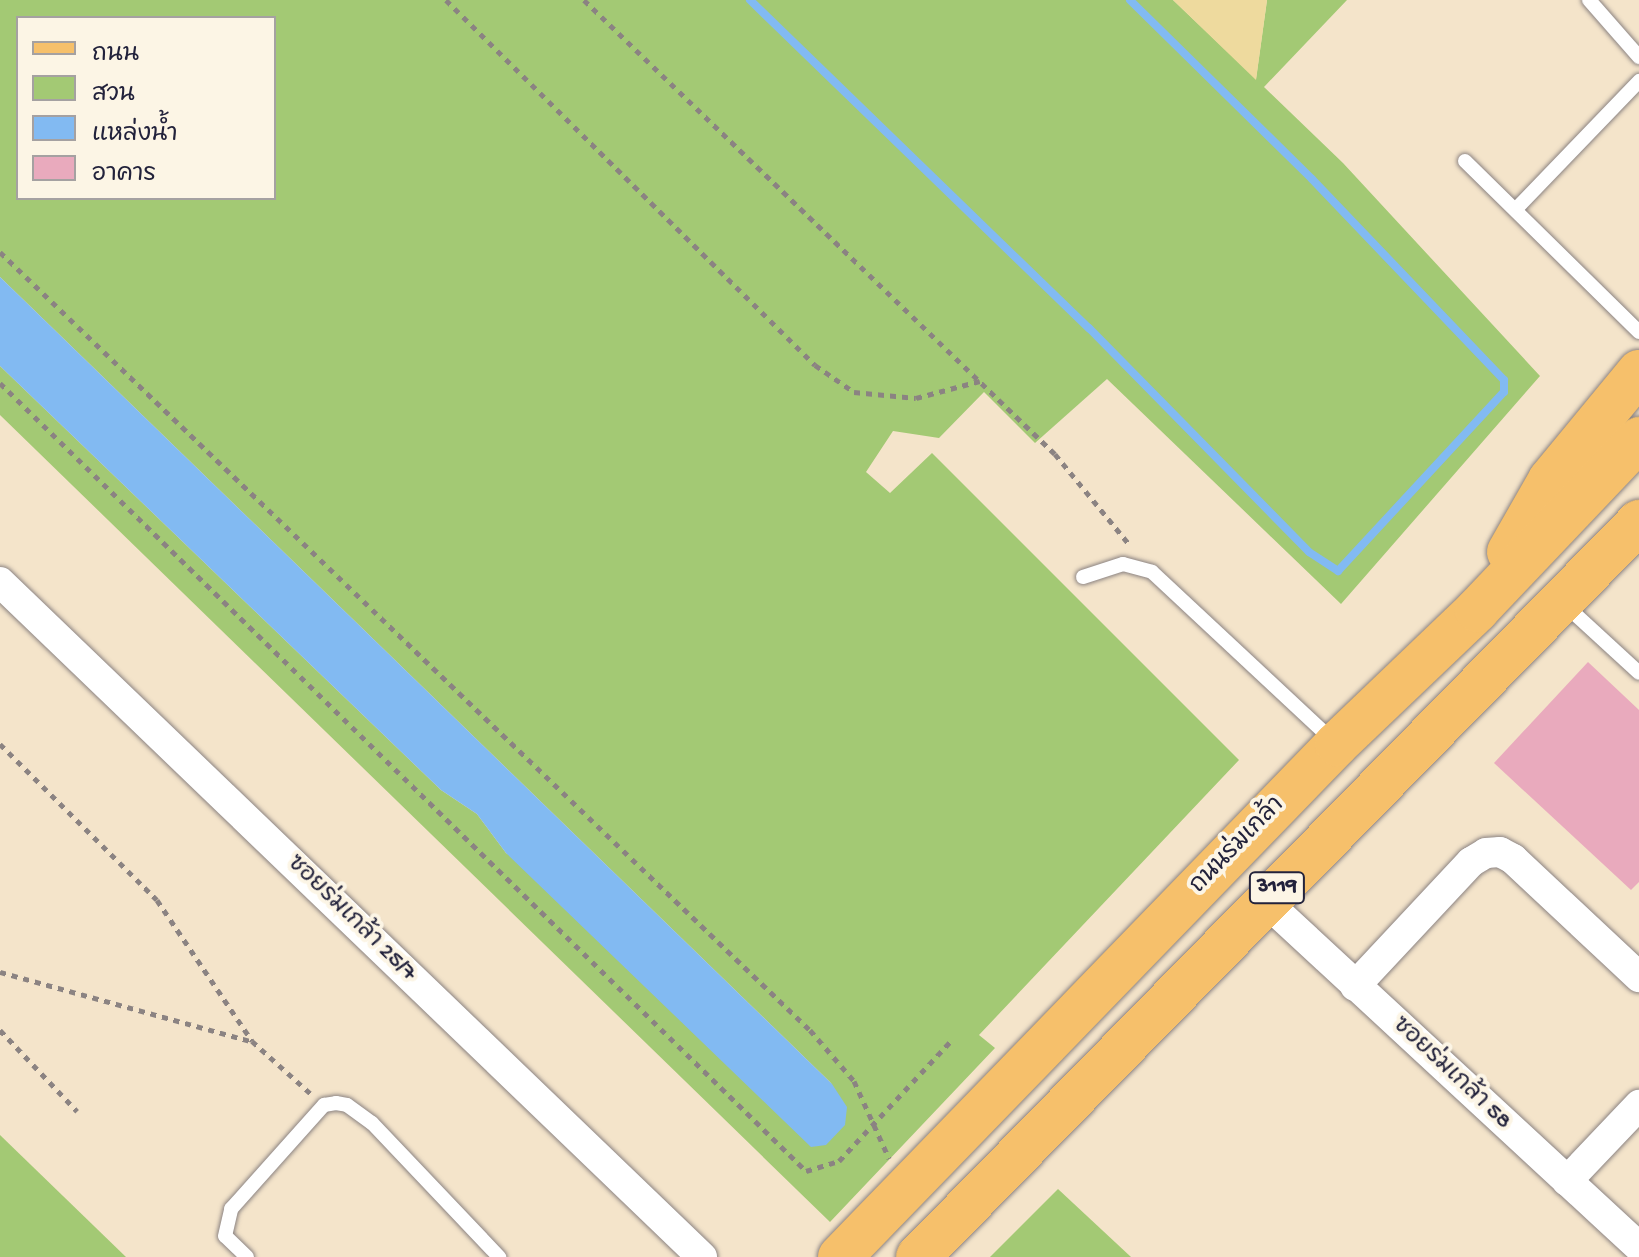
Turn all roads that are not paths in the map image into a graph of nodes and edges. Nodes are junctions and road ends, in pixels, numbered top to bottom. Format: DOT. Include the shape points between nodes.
graph roads {
  1 [pos="1589,0"];
  2 [pos="1639,57"];
  3 [pos="1639,81"];
  4 [pos="1465,161"];
  5 [pos="1516,209"];
  6 [pos="1639,332"];
  7 [pos="1639,372"];
  8 [pos="1639,439"];
  9 [pos="1639,522"];
  10 [pos="1083,577"];
  11 [pos="0,582"];
  12 [pos="1563,602"];
  13 [pos="1477,610"];
  14 [pos="1639,673"];
  15 [pos="1337,744"];
  16 [pos="1264,900"];
  17 [pos="1639,977"];
  18 [pos="1355,986"];
  19 [pos="1639,1105"];
  20 [pos="1567,1181"];
  21 [pos="1639,1247"];
  22 [pos="247,1257"];
  23 [pos="499,1257"];
  24 [pos="702,1257"];
  25 [pos="840,1257"];
  26 [pos="918,1257"];
  1 -- 2 [label="lane"];
  3 -- 5 [label="lane"];
  4 -- 5 [label="lane"];
  5 -- 6 [label="lane"];
  7 -- 13 [label="main road" via="1550,480"];
  8 -- 13 [label="main road, ถนนร่มเกล้า / 3119"];
  9 -- 12 [label="main road, 3119"];
  10 -- 15 [label="lane" via="1123,564 1152,572"];
  11 -- 24 [label="street, ซอยร่มเกล้า 25/7"];
  12 -- 14 [label="lane"];
  12 -- 16 [label="main road, 3119"];
  13 -- 15 [label="main road, ถนนร่มเกล้า / 3119"];
  15 -- 25 [label="main road, ถนนร่มเกล้า / 3119"];
  16 -- 18 [label="street, ซอยร่มเกล้า 58"];
  16 -- 26 [label="main road, 3119"];
  17 -- 18 [label="street" via="1500,852 1471,862"];
  18 -- 20 [label="street, ซอยร่มเกล้า 58"];
  19 -- 20 [label="street"];
  20 -- 21 [label="street, ซอยร่มเกล้า 58"];
  22 -- 23 [label="lane" via="225,1236 231,1209 324,1105 347,1105 372,1123"];
}
